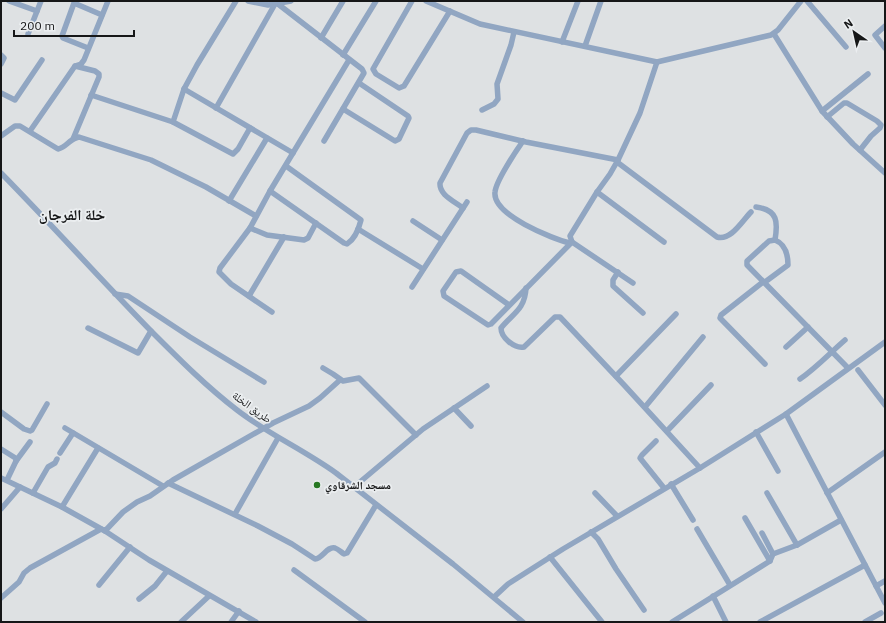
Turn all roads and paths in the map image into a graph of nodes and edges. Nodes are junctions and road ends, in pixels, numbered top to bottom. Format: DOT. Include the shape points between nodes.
graph roads {
  1 [pos="9,1"];
  2 [pos="41,1"];
  3 [pos="108,1"];
  4 [pos="236,1"];
  5 [pos="248,1"];
  6 [pos="291,1"];
  7 [pos="343,1"];
  8 [pos="376,1"];
  9 [pos="412,1"];
  10 [pos="426,1"];
  11 [pos="578,1"];
  12 [pos="601,1"];
  13 [pos="801,1"];
  14 [pos="807,1"];
  15 [pos="72,2"];
  16 [pos="276,4"];
  17 [pos="37,11"];
  18 [pos="450,11"];
  19 [pos="102,15"];
  20 [pos="885,26"];
  21 [pos="514,32"];
  22 [pos="28,34"];
  23 [pos="774,34"];
  24 [pos="321,38"];
  25 [pos="562,42"];
  26 [pos="585,46"];
  27 [pos="846,47"];
  28 [pos="88,48"];
  29 [pos="885,48"];
  30 [pos="1,55"];
  31 [pos="343,55"];
  32 [pos="42,60"];
  33 [pos="349,60"];
  34 [pos="657,62"];
  35 [pos="1,64"];
  36 [pos="75,66"];
  37 [pos="868,74"];
  38 [pos="359,83"];
  39 [pos="184,89"];
  40 [pos="1,93"];
  41 [pos="91,95"];
  42 [pos="216,108"];
  43 [pos="343,109"];
  44 [pos="482,110"];
  45 [pos="822,111"];
  46 [pos="827,117"];
  47 [pos="173,122"];
  48 [pos="250,128"];
  49 [pos="30,131"];
  50 [pos="1,136"];
  51 [pos="73,138"];
  52 [pos="267,138"];
  53 [pos="324,140"];
  54 [pos="522,141"];
  55 [pos="860,150"];
  56 [pos="294,153"];
  57 [pos="617,161"];
  58 [pos="286,166"];
  59 [pos="1,173"];
  60 [pos="885,173"];
  61 [pos="270,191"];
  62 [pos="597,192"];
  63 [pos="229,200"];
  64 [pos="467,202"];
  65 [pos="756,207"];
  66 [pos="463,208"];
  67 [pos="751,212"];
  68 [pos="256,216"];
  69 [pos="413,221"];
  70 [pos="316,223"];
  71 [pos="250,228"];
  72 [pos="358,229"];
  73 [pos="284,237"];
  74 [pos="442,240"];
  75 [pos="775,240"];
  76 [pos="571,242"];
  77 [pos="664,242"];
  78 [pos="423,269"];
  79 [pos="618,272"];
  80 [pos="764,282"];
  81 [pos="633,283"];
  82 [pos="412,287"];
  83 [pos="526,288"];
  84 [pos="114,294"];
  85 [pos="249,296"];
  86 [pos="509,305"];
  87 [pos="272,312"];
  88 [pos="643,313"];
  89 [pos="676,314"];
  90 [pos="808,327"];
  91 [pos="88,328"];
  92 [pos="151,331"];
  93 [pos="703,338"];
  94 [pos="845,340"];
  95 [pos="885,342"];
  96 [pos="786,347"];
  97 [pos="832,351"];
  98 [pos="765,364"];
  99 [pos="323,368"];
  100 [pos="848,368"];
  101 [pos="858,370"];
  102 [pos="616,376"];
  103 [pos="800,379"];
  104 [pos="340,380"];
  105 [pos="264,382"];
  106 [pos="711,385"];
  107 [pos="487,386"];
  108 [pos="48,404"];
  109 [pos="885,405"];
  110 [pos="645,407"];
  111 [pos="454,408"];
  112 [pos="1,412"];
  113 [pos="786,414"];
  114 [pos="471,426"];
  115 [pos="65,428"];
  116 [pos="263,429"];
  117 [pos="667,431"];
  118 [pos="756,432"];
  119 [pos="73,433"];
  120 [pos="416,435"];
  121 [pos="278,438"];
  122 [pos="656,441"];
  123 [pos="30,442"];
  124 [pos="98,448"];
  125 [pos="1,449"];
  126 [pos="885,452"];
  127 [pos="16,461"];
  128 [pos="700,468"];
  129 [pos="778,472"];
  130 [pos="4,479"];
  131 [pos="671,484"];
  132 [pos="166,485"];
  133 [pos="20,487"];
  134 [pos="354,487"];
  135 [pos="664,488"];
  136 [pos="33,493"];
  137 [pos="767,493"];
  138 [pos="827,493"];
  139 [pos="595,494"];
  140 [pos="376,505"];
  141 [pos="62,507"];
  142 [pos="1,509"];
  143 [pos="235,514"];
  144 [pos="617,516"];
  145 [pos="745,518"];
  146 [pos="693,520"];
  147 [pos="841,520"];
  148 [pos="697,529"];
  149 [pos="103,530"];
  150 [pos="590,532"];
  151 [pos="762,534"];
  152 [pos="797,545"];
  153 [pos="130,547"];
  154 [pos="773,554"];
  155 [pos="550,557"];
  156 [pos="770,561"];
  157 [pos="865,565"];
  158 [pos="294,570"];
  159 [pos="167,571"];
  160 [pos="885,581"];
  161 [pos="99,585"];
  162 [pos="730,585"];
  163 [pos="876,586"];
  164 [pos="209,596"];
  165 [pos="713,596"];
  166 [pos="1,598"];
  167 [pos="494,598"];
  168 [pos="140,599"];
  169 [pos="885,603"];
  170 [pos="644,610"];
  171 [pos="239,611"];
  172 [pos="881,613"];
  173 [pos="723,621"];
  174 [pos="181,622"];
  175 [pos="231,622"];
  176 [pos="256,622"];
  177 [pos="365,622"];
  178 [pos="523,622"];
  179 [pos="602,622"];
  180 [pos="672,622"];
  181 [pos="760,622"];
  182 [pos="865,622"];
  1 -- 17 [label="street"];
  2 -- 17 [label="street"];
  3 -- 19 [label="street"];
  4 -- 39 [label="street"];
  5 -- 16 [label="street"];
  6 -- 16 [label="street"];
  7 -- 24 [label="street"];
  8 -- 31 [label="street"];
  9 -- 18 [label="street" via="373,68 376,74 399,88 404,86"];
  10 -- 18 [label="street"];
  11 -- 25 [label="street"];
  12 -- 26 [label="street"];
  13 -- 23 [label="street"];
  14 -- 27 [label="street"];
  15 -- 19 [label="street"];
  15 -- 28 [label="street" via="62,36"];
  16 -- 24 [label="street"];
  16 -- 42 [label="street"];
  17 -- 22 [label="street"];
  18 -- 21 [label="street" via="480,24"];
  19 -- 28 [label="street"];
  20 -- 29 [label="street" via="875,35"];
  21 -- 25 [label="street"];
  21 -- 44 [label="street" via="497,84 498,100"];
  23 -- 34 [label="street"];
  23 -- 45 [label="street"];
  24 -- 31 [label="street"];
  25 -- 26 [label="street"];
  26 -- 34 [label="street"];
  28 -- 36 [label="street" via="84,60"];
  30 -- 35 [label="street" via="4,58"];
  31 -- 33 [label="street"];
  32 -- 40 [label="street" via="15,100"];
  33 -- 38 [label="street" via="363,71"];
  33 -- 56 [label="street"];
  34 -- 57 [label="street" via="640,113"];
  36 -- 41 [label="street" via="99,74"];
  36 -- 49 [label="street"];
  37 -- 45 [label="street"];
  38 -- 43 [label="street"];
  38 -- 43 [label="street" via="408,116 399,139 395,141"];
  39 -- 42 [label="street"];
  39 -- 47 [label="street"];
  41 -- 47 [label="street"];
  41 -- 51 [label="street"];
  42 -- 48 [label="street"];
  43 -- 53 [label="street"];
  45 -- 46 [label="street"];
  46 -- 55 [label="street"];
  46 -- 55 [label="street" via="847,103 877,121 880,128"];
  47 -- 48 [label="street" via="234,154"];
  48 -- 52 [label="street"];
  49 -- 50 [label="street" via="15,126"];
  49 -- 51 [label="street" via="58,149 64,148"];
  51 -- 63 [label="street" via="79,137 151,160"];
  52 -- 56 [label="street"];
  52 -- 63 [label="street"];
  54 -- 57 [label="street"];
  54 -- 66 [label="street" via="476,130 467,133 440,183 442,193"];
  54 -- 76 [label="street" via="500,180 495,191 496,198 509,214 531,228 556,240"];
  55 -- 60 [label="street"];
  56 -- 58 [label="street"];
  57 -- 62 [label="street"];
  57 -- 67 [label="street" via="716,236 722,238 729,235"];
  58 -- 61 [label="street"];
  58 -- 72 [label="street" via="360,219"];
  59 -- 84 [label="street, طريق الخلة"];
  61 -- 68 [label="street"];
  61 -- 70 [label="street"];
  62 -- 76 [label="street" via="571,234"];
  62 -- 77 [label="street"];
  63 -- 68 [label="street"];
  64 -- 66 [label="street"];
  65 -- 75 [label="street" via="767,210 774,216 777,224"];
  66 -- 74 [label="street"];
  68 -- 71 [label="street"];
  69 -- 74 [label="street"];
  70 -- 72 [label="street" via="346,244 351,241"];
  70 -- 73 [label="street" via="308,238 304,240"];
  71 -- 73 [label="street"];
  71 -- 85 [label="street" via="219,272"];
  72 -- 78 [label="street"];
  73 -- 85 [label="street"];
  74 -- 78 [label="street"];
  75 -- 80 [label="street" via="785,250 788,265"];
  75 -- 80 [label="street" via="769,241 746,263"];
  76 -- 79 [label="street"];
  76 -- 83 [label="street"];
  78 -- 82 [label="street"];
  79 -- 81 [label="street"];
  79 -- 88 [label="street" via="613,280 613,286"];
  80 -- 90 [label="street"];
  80 -- 98 [label="street" via="720,318"];
  83 -- 86 [label="street"];
  83 -- 102 [label="street" via="520,308 501,328 505,338 519,347 524,347 558,316"];
  84 -- 92 [label="street, طريق الخلة"];
  84 -- 105 [label="street" via="128,296"];
  85 -- 87 [label="street"];
  86 -- 86 [label="street" via="461,271 456,272 443,291 444,296 488,325"];
  89 -- 102 [label="street"];
  90 -- 96 [label="street"];
  90 -- 97 [label="street"];
  91 -- 92 [label="street" via="138,353"];
  92 -- 116 [label="street, طريق الخلة" via="208,386"];
  93 -- 110 [label="street"];
  94 -- 97 [label="street"];
  95 -- 100 [label="street"];
  97 -- 100 [label="street"];
  97 -- 103 [label="street" via="816,368"];
  99 -- 104 [label="street"];
  100 -- 113 [label="street"];
  101 -- 109 [label="street"];
  102 -- 110 [label="street"];
  104 -- 116 [label="street" via="309,406"];
  104 -- 120 [label="street" via="359,378"];
  106 -- 117 [label="street"];
  107 -- 111 [label="street"];
  108 -- 112 [label="street" via="30,431"];
  110 -- 117 [label="street"];
  111 -- 114 [label="street"];
  111 -- 120 [label="street"];
  113 -- 118 [label="street"];
  113 -- 138 [label="street"];
  115 -- 119 [label="street"];
  116 -- 121 [label="street, طريق الخلة"];
  116 -- 132 [label="street"];
  117 -- 128 [label="street"];
  118 -- 128 [label="street"];
  118 -- 129 [label="street"];
  119 -- 124 [label="street"];
  119 -- 136 [label="street"];
  120 -- 134 [label="street"];
  121 -- 134 [label="street, طريق الخلة" via="318,460"];
  121 -- 143 [label="street"];
  122 -- 135 [label="street" via="640,458"];
  123 -- 127 [label="street"];
  124 -- 132 [label="street"];
  124 -- 141 [label="street"];
  125 -- 127 [label="street" via="16,458"];
  126 -- 138 [label="street"];
  127 -- 130 [label="street"];
  128 -- 131 [label="street"];
  130 -- 133 [label="street"];
  131 -- 135 [label="street"];
  131 -- 146 [label="street"];
  132 -- 143 [label="street"];
  132 -- 149 [label="street" via="129,507"];
  133 -- 136 [label="street"];
  133 -- 142 [label="street"];
  134 -- 140 [label="street, طريق الخلة"];
  135 -- 144 [label="street"];
  136 -- 141 [label="street"];
  137 -- 152 [label="street"];
  138 -- 147 [label="street"];
  139 -- 144 [label="street"];
  140 -- 143 [label="street" via="347,553 332,548 317,559"];
  140 -- 167 [label="street, طريق الخلة"];
  141 -- 149 [label="street"];
  144 -- 150 [label="street"];
  145 -- 156 [label="street"];
  147 -- 152 [label="street"];
  147 -- 157 [label="street"];
  148 -- 162 [label="street"];
  149 -- 153 [label="street"];
  149 -- 166 [label="street" via="30,568"];
  150 -- 155 [label="street"];
  150 -- 170 [label="street" via="598,539"];
  151 -- 154 [label="street"];
  152 -- 154 [label="street"];
  153 -- 159 [label="street"];
  153 -- 161 [label="street"];
  154 -- 156 [label="street"];
  155 -- 167 [label="street" via="508,584"];
  155 -- 179 [label="street"];
  156 -- 162 [label="street"];
  157 -- 163 [label="street"];
  157 -- 181 [label="street"];
  158 -- 177 [label="street"];
  159 -- 164 [label="street"];
  159 -- 168 [label="street"];
  160 -- 163 [label="street"];
  162 -- 165 [label="street"];
  163 -- 169 [label="street"];
  164 -- 171 [label="street"];
  164 -- 174 [label="street"];
  165 -- 173 [label="street"];
  165 -- 180 [label="street"];
  167 -- 178 [label="street, طريق الخلة"];
  171 -- 175 [label="street"];
  171 -- 176 [label="street"];
  172 -- 182 [label="street"];
}
